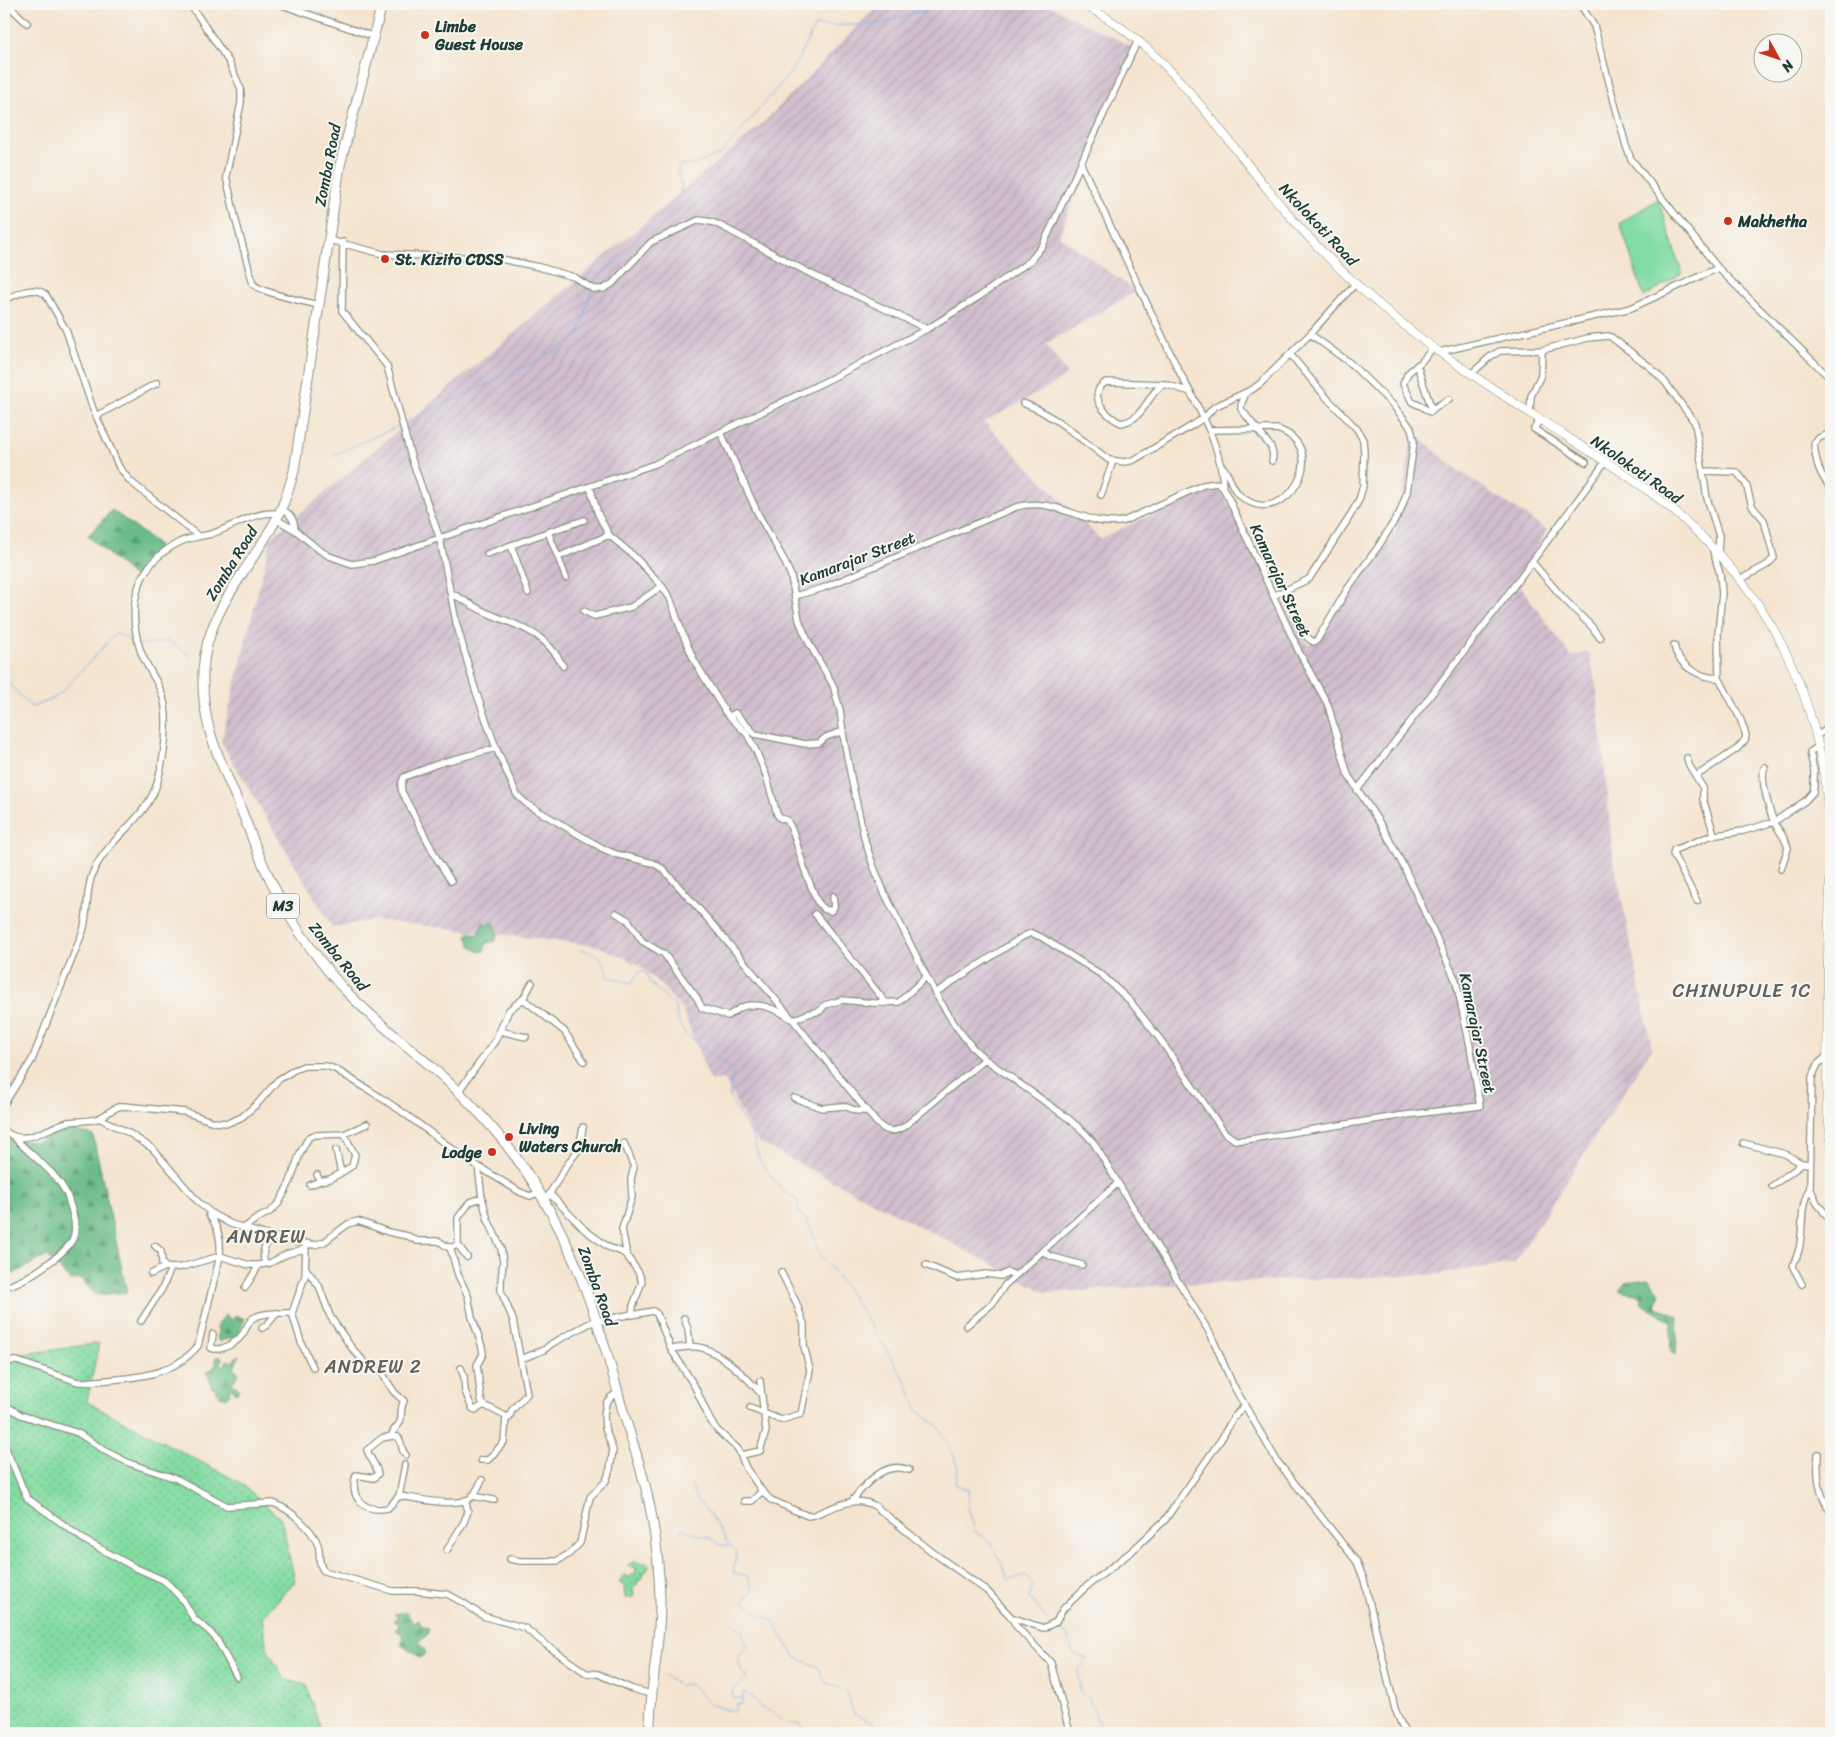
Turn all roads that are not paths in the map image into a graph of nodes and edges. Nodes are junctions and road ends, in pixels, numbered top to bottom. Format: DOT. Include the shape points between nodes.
graph roads {
  1 [pos="6,4"];
  2 [pos="190,4"];
  3 [pos="279,4"];
  4 [pos="382,4"];
  5 [pos="1082,4"];
  6 [pos="1580,4"];
  7 [pos="27,24"];
  8 [pos="372,36"];
  9 [pos="1138,40"];
  10 [pos="1081,164"];
  11 [pos="329,240"];
  12 [pos="343,242"];
  13 [pos="1718,268"];
  14 [pos="1356,283"];
  15 [pos="4,300"];
  16 [pos="319,305"];
  17 [pos="926,330"];
  18 [pos="1310,334"];
  19 [pos="1436,350"];
  20 [pos="1542,350"];
  21 [pos="1290,354"];
  22 [pos="1417,365"];
  23 [pos="1471,374"];
  24 [pos="1831,379"];
  25 [pos="157,383"];
  26 [pos="1164,384"];
  27 [pos="1191,392"];
  28 [pos="1246,393"];
  29 [pos="1449,399"];
  30 [pos="1023,404"];
  31 [pos="1434,408"];
  32 [pos="1530,413"];
  33 [pos="96,416"];
  34 [pos="1204,417"];
  35 [pos="1540,419"];
  36 [pos="1256,428"];
  37 [pos="1209,430"];
  38 [pos="721,433"];
  39 [pos="1831,433"];
  40 [pos="1272,461"];
  41 [pos="1113,462"];
  42 [pos="1586,462"];
  43 [pos="1605,462"];
  44 [pos="1220,465"];
  45 [pos="1703,471"];
  46 [pos="590,487"];
  47 [pos="1223,488"];
  48 [pos="1831,488"];
  49 [pos="1101,495"];
  50 [pos="279,514"];
  51 [pos="584,520"];
  52 [pos="295,530"];
  53 [pos="548,532"];
  54 [pos="197,535"];
  55 [pos="609,535"];
  56 [pos="440,539"];
  57 [pos="1710,544"];
  58 [pos="511,545"];
  59 [pos="1718,552"];
  60 [pos="487,554"];
  61 [pos="558,557"];
  62 [pos="1533,563"];
  63 [pos="566,578"];
  64 [pos="1741,579"];
  65 [pos="662,586"];
  66 [pos="1286,590"];
  67 [pos="450,593"];
  68 [pos="528,594"];
  69 [pos="796,596"];
  70 [pos="1273,596"];
  71 [pos="584,611"];
  72 [pos="1600,638"];
  73 [pos="1674,645"];
  74 [pos="563,666"];
  75 [pos="1719,678"];
  76 [pos="730,716"];
  77 [pos="1831,727"];
  78 [pos="842,731"];
  79 [pos="1816,736"];
  80 [pos="1819,746"];
  81 [pos="496,748"];
  82 [pos="1687,758"];
  83 [pos="1765,767"];
  84 [pos="1696,776"];
  85 [pos="1357,790"];
  86 [pos="1774,822"];
  87 [pos="1714,834"];
  88 [pos="1781,869"];
  89 [pos="451,882"];
  90 [pos="1831,883"];
  91 [pos="833,896"];
  92 [pos="1697,901"];
  93 [pos="616,913"];
  94 [pos="815,914"];
  95 [pos="926,977"];
  96 [pos="532,983"];
  97 [pos="935,994"];
  98 [pos="523,999"];
  99 [pos="886,1002"];
  100 [pos="793,1020"];
  101 [pos="500,1031"];
  102 [pos="526,1037"];
  103 [pos="1828,1055"];
  104 [pos="985,1059"];
  105 [pos="584,1061"];
  106 [pos="458,1092"];
  107 [pos="794,1098"];
  108 [pos="4,1104"];
  109 [pos="867,1110"];
  110 [pos="99,1118"];
  111 [pos="367,1124"];
  112 [pos="583,1127"];
  113 [pos="4,1130"];
  114 [pos="344,1134"];
  115 [pos="14,1137"];
  116 [pos="1831,1139"];
  117 [pos="1742,1142"];
  118 [pos="624,1143"];
  119 [pos="336,1150"];
  120 [pos="1801,1163"];
  121 [pos="1810,1164"];
  122 [pos="478,1166"];
  123 [pos="342,1173"];
  124 [pos="1118,1182"];
  125 [pos="310,1185"];
  126 [pos="1772,1186"];
  127 [pos="1810,1188"];
  128 [pos="540,1192"];
  129 [pos="482,1198"];
  130 [pos="547,1198"];
  131 [pos="203,1207"];
  132 [pos="1831,1221"];
  133 [pos="244,1228"];
  134 [pos="273,1237"];
  135 [pos="156,1246"];
  136 [pos="306,1246"];
  137 [pos="458,1246"];
  138 [pos="450,1247"];
  139 [pos="1042,1251"];
  140 [pos="220,1256"];
  141 [pos="627,1256"];
  142 [pos="467,1257"];
  143 [pos="262,1264"];
  144 [pos="926,1265"];
  145 [pos="1082,1265"];
  146 [pos="168,1268"];
  147 [pos="306,1269"];
  148 [pos="781,1272"];
  149 [pos="151,1274"];
  150 [pos="1015,1275"];
  151 [pos="1802,1284"];
  152 [pos="4,1287"];
  153 [pos="246,1288"];
  154 [pos="277,1313"];
  155 [pos="292,1313"];
  156 [pos="632,1314"];
  157 [pos="684,1318"];
  158 [pos="596,1320"];
  159 [pos="141,1321"];
  160 [pos="966,1326"];
  161 [pos="262,1328"];
  162 [pos="213,1334"];
  163 [pos="690,1347"];
  164 [pos="671,1350"];
  165 [pos="520,1359"];
  166 [pos="4,1361"];
  167 [pos="313,1367"];
  168 [pos="461,1368"];
  169 [pos="760,1380"];
  170 [pos="617,1393"];
  171 [pos="762,1395"];
  172 [pos="4,1404"];
  173 [pos="484,1405"];
  174 [pos="1244,1406"];
  175 [pos="750,1408"];
  176 [pos="763,1412"];
  177 [pos="509,1418"];
  178 [pos="392,1436"];
  179 [pos="4,1444"];
  180 [pos="741,1454"];
  181 [pos="1818,1454"];
  182 [pos="406,1455"];
  183 [pos="481,1460"];
  184 [pos="405,1465"];
  185 [pos="909,1470"];
  186 [pos="482,1480"];
  187 [pos="762,1491"];
  188 [pos="398,1496"];
  189 [pos="472,1496"];
  190 [pos="466,1500"];
  191 [pos="494,1500"];
  192 [pos="744,1501"];
  193 [pos="852,1501"];
  194 [pos="1831,1511"];
  195 [pos="447,1550"];
  196 [pos="510,1559"];
  197 [pos="1011,1617"];
  198 [pos="237,1678"];
  199 [pos="651,1694"];
  200 [pos="650,1733"];
  201 [pos="1070,1733"];
  202 [pos="1405,1733"];
  1 -- 7 [label="street"];
  2 -- 16 [label="street" via="229,62 241,89 226,176 253,284 267,292"];
  3 -- 8 [label="street"];
  4 -- 8 [label="highway, Zomba Road / M3"];
  5 -- 9 [label="main road, Nkolokoti Road"];
  6 -- 13 [label="street" via="1594,26 1631,159"];
  8 -- 11 [label="highway, Zomba Road / M3" via="340,165"];
  9 -- 10 [label="street"];
  9 -- 14 [label="main road, Nkolokoti Road" via="1178,79 1303,231"];
  10 -- 17 [label="street" via="1034,258"];
  10 -- 27 [label="street"];
  11 -- 12 [label="street"];
  11 -- 16 [label="highway, Zomba Road / M3"];
  12 -- 17 [label="street" via="383,254 501,260 539,267 603,289 612,284 651,242 701,220 712,222"];
  12 -- 56 [label="street" via="342,311 387,366 402,424"];
  13 -- 19 [label="street" via="1632,308"];
  13 -- 24 [label="street"];
  14 -- 18 [label="street"];
  14 -- 19 [label="main road, Nkolokoti Road"];
  15 -- 33 [label="street" via="34,290 46,294 66,330"];
  16 -- 50 [label="highway, Zomba Road / M3" via="294,472"];
  17 -- 38 [label="street"];
  18 -- 21 [label="street"];
  18 -- 66 [label="street" via="1350,363 1393,405 1411,428 1414,442 1407,492 1400,512 1342,597 1318,640 1314,642 1306,637 1294,617"];
  19 -- 22 [label="street"];
  19 -- 23 [label="main road, Nkolokoti Road"];
  20 -- 23 [label="street" via="1496,352"];
  20 -- 32 [label="street" via="1540,375 1531,396"];
  20 -- 45 [label="street" via="1588,338 1611,337 1658,375 1691,415"];
  21 -- 28 [label="street"];
  21 -- 66 [label="street" via="1357,429 1363,440 1364,462 1361,493 1347,521 1309,579"];
  22 -- 31 [label="street" via="1428,401"];
  22 -- 31 [label="street" via="1403,380 1404,388 1412,402 1430,412"];
  23 -- 32 [label="main road, Nkolokoti Road"];
  25 -- 33 [label="street"];
  26 -- 26 [label="street" via="1155,389 1144,409 1124,422 1118,422 1102,409 1097,397 1106,382"];
  26 -- 27 [label="street"];
  27 -- 34 [label="street"];
  28 -- 34 [label="street" via="1214,407"];
  28 -- 36 [label="street" via="1241,409"];
  29 -- 31 [label="street"];
  30 -- 41 [label="street" via="1048,415"];
  32 -- 35 [label="main road, Nkolokoti Road"];
  33 -- 54 [label="street" via="116,461 130,481"];
  34 -- 37 [label="street"];
  34 -- 41 [label="street" via="1134,460"];
  35 -- 42 [label="street" via="1534,429"];
  35 -- 43 [label="main road, Nkolokoti Road"];
  36 -- 37 [label="street"];
  36 -- 40 [label="street" via="1271,447"];
  36 -- 44 [label="street" via="1285,432 1296,441 1302,452 1302,474 1285,498 1270,505 1244,500"];
  37 -- 44 [label="street"];
  38 -- 46 [label="street" via="655,464"];
  38 -- 69 [label="street" via="758,514 783,558"];
  39 -- 48 [label="street" via="1814,444 1818,468"];
  41 -- 49 [label="street"];
  43 -- 57 [label="main road, Nkolokoti Road" via="1661,500"];
  43 -- 62 [label="street"];
  44 -- 47 [label="street"];
  45 -- 59 [label="street" via="1718,536"];
  45 -- 64 [label="street" via="1737,472 1746,484 1752,506 1764,520 1774,558"];
  46 -- 55 [label="street"];
  46 -- 56 [label="street"];
  47 -- 69 [label="street, Kamarajar Street" via="1217,483 1202,485 1116,522 1096,520 1046,505 1027,504 823,588"];
  47 -- 70 [label="street, Kamarajar Street"];
  50 -- 52 [label="street"];
  50 -- 52 [label="street" via="289,513 294,519"];
  50 -- 54 [label="street" via="264,514 214,533"];
  50 -- 106 [label="highway, Zomba Road / M3" via="226,598 208,641 203,696 209,732 270,879 299,931 354,999"];
  51 -- 53 [label="street"];
  52 -- 56 [label="street" via="318,550 352,564 373,561"];
  53 -- 58 [label="street"];
  53 -- 61 [label="street"];
  54 -- 108 [label="street" via="178,542 148,567 139,585 134,607 138,645 165,702 164,743 156,788 142,812 94,868 83,931 32,1060"];
  55 -- 61 [label="street"];
  55 -- 65 [label="street"];
  56 -- 67 [label="street"];
  57 -- 59 [label="main road, Nkolokoti Road"];
  57 -- 75 [label="street" via="1720,574 1722,593 1718,633"];
  58 -- 60 [label="street"];
  58 -- 68 [label="street"];
  59 -- 64 [label="main road, Nkolokoti Road"];
  61 -- 63 [label="street"];
  62 -- 72 [label="street"];
  62 -- 85 [label="street"];
  64 -- 79 [label="main road, Nkolokoti Road" via="1779,638 1796,674"];
  65 -- 71 [label="street" via="631,607 599,616"];
  65 -- 76 [label="street" via="670,598 695,662"];
  66 -- 70 [label="street"];
  67 -- 74 [label="street" via="537,634 556,653"];
  67 -- 81 [label="street" via="475,689"];
  69 -- 78 [label="street" via="803,630 833,685"];
  70 -- 85 [label="street, Kamarajar Street" via="1328,705 1348,775"];
  73 -- 75 [label="street" via="1686,666 1703,676"];
  75 -- 84 [label="street" via="1746,732 1745,740"];
  76 -- 78 [label="street" via="735,713 755,734 805,744 818,744"];
  76 -- 91 [label="street" via="747,734 756,752 777,814 787,820 793,832 817,901 830,911 834,907"];
  77 -- 79 [label="street"];
  78 -- 95 [label="street" via="873,865"];
  79 -- 80 [label="main road, Nkolokoti Road"];
  80 -- 86 [label="street" via="1810,754 1813,792 1805,802"];
  80 -- 90 [label="main road, Nkolokoti Road" via="1828,809"];
  81 -- 89 [label="street" via="424,768 401,782 402,792"];
  81 -- 100 [label="street" via="511,785 521,800 609,851 653,863 663,869"];
  82 -- 84 [label="street"];
  83 -- 86 [label="street" via="1762,770"];
  84 -- 87 [label="street" via="1703,788 1703,799"];
  85 -- 97 [label="street, Kamarajar Street" via="1403,864 1456,980 1480,1106 1235,1140 1224,1132 1130,1001 1102,975 1041,937 1032,934 1022,937"];
  86 -- 87 [label="street" via="1743,831"];
  86 -- 88 [label="street" via="1788,848"];
  87 -- 92 [label="street" via="1673,852"];
  90 -- 103 [label="main road, Nkolokoti Road"];
  93 -- 100 [label="street" via="628,920 642,941 664,954 702,1008 728,1016 744,1006 760,1006 783,1013"];
  94 -- 99 [label="street"];
  95 -- 97 [label="street"];
  95 -- 99 [label="street" via="899,1002"];
  96 -- 98 [label="street"];
  97 -- 104 [label="street" via="963,1037"];
  98 -- 101 [label="street" via="509,1010"];
  98 -- 105 [label="street" via="564,1031"];
  99 -- 100 [label="street" via="874,1004 842,1000"];
  100 -- 109 [label="street"];
  101 -- 102 [label="street"];
  101 -- 106 [label="street"];
  103 -- 116 [label="main road, Nkolokoti Road" via="1827,1106"];
  103 -- 121 [label="street" via="1818,1064 1812,1077"];
  104 -- 109 [label="street" via="910,1122 893,1132 882,1128"];
  104 -- 124 [label="street" via="1084,1132"];
  106 -- 128 [label="highway, Zomba Road / M3" via="501,1138"];
  107 -- 109 [label="street" via="822,1108 844,1106 857,1111"];
  110 -- 115 [label="street" via="61,1124 35,1136"];
  110 -- 122 [label="street" via="115,1107 123,1106 185,1112 214,1122 228,1123 242,1117 273,1084 294,1070 302,1066 326,1066 401,1111"];
  110 -- 131 [label="street" via="153,1149"];
  111 -- 114 [label="street"];
  112 -- 130 [label="street" via="580,1149"];
  113 -- 115 [label="street"];
  114 -- 123 [label="street" via="355,1155 352,1166"];
  114 -- 133 [label="street" via="314,1134 309,1137 279,1204"];
  115 -- 152 [label="street" via="60,1183 67,1194 75,1232 69,1246 47,1264"];
  117 -- 120 [label="street" via="1785,1154"];
  118 -- 141 [label="street" via="634,1167 632,1197 622,1229"];
  119 -- 123 [label="street"];
  120 -- 121 [label="street"];
  120 -- 126 [label="street"];
  121 -- 127 [label="street"];
  122 -- 128 [label="street" via="530,1196"];
  122 -- 129 [label="street"];
  123 -- 125 [label="street" via="330,1179 318,1178"];
  124 -- 139 [label="street"];
  124 -- 174 [label="street" via="1211,1335"];
  127 -- 132 [label="street"];
  127 -- 151 [label="street" via="1805,1197 1800,1247 1793,1268"];
  128 -- 130 [label="highway, Zomba Road / M3"];
  129 -- 137 [label="street" via="470,1202 458,1218"];
  129 -- 165 [label="street" via="501,1248 502,1291 513,1320"];
  130 -- 141 [label="street" via="608,1247"];
  130 -- 158 [label="highway, Zomba Road / M3"];
  131 -- 133 [label="street" via="224,1221"];
  131 -- 140 [label="street" via="218,1228"];
  133 -- 134 [label="street"];
  134 -- 136 [label="street"];
  134 -- 143 [label="street" via="264,1247"];
  135 -- 146 [label="street" via="161,1251 162,1263"];
  136 -- 138 [label="street" via="324,1242 348,1224 358,1221 417,1241 436,1240"];
  136 -- 143 [label="street"];
  136 -- 147 [label="street"];
  137 -- 138 [label="street"];
  137 -- 142 [label="street"];
  138 -- 173 [label="street" via="482,1348 483,1354 477,1365"];
  139 -- 145 [label="street"];
  139 -- 150 [label="street"];
  140 -- 143 [label="street" via="249,1265"];
  140 -- 146 [label="street"];
  140 -- 166 [label="street" via="198,1346 164,1371 135,1378 81,1382 17,1361"];
  141 -- 156 [label="street" via="642,1278"];
  143 -- 153 [label="street"];
  144 -- 150 [label="street" via="958,1278 986,1274 1001,1276 1008,1272"];
  146 -- 149 [label="street"];
  146 -- 159 [label="street" via="162,1289"];
  147 -- 155 [label="street"];
  147 -- 178 [label="street" via="319,1286 330,1316 347,1342 367,1365 382,1373 394,1392 403,1398 399,1424 393,1429"];
  148 -- 176 [label="street" via="802,1316 810,1370 801,1414 781,1420"];
  150 -- 160 [label="street" via="992,1304"];
  154 -- 155 [label="street"];
  154 -- 161 [label="street"];
  154 -- 162 [label="street" via="250,1320 241,1337 221,1349 212,1348"];
  155 -- 167 [label="street"];
  156 -- 158 [label="street"];
  156 -- 164 [label="street" via="656,1313"];
  157 -- 163 [label="street"];
  158 -- 165 [label="street" via="544,1350"];
  158 -- 170 [label="highway, Zomba Road / M3"];
  163 -- 164 [label="street"];
  163 -- 171 [label="street" via="716,1353"];
  164 -- 180 [label="street" via="696,1387 710,1420"];
  165 -- 177 [label="street" via="527,1394"];
  168 -- 173 [label="street" via="472,1408 475,1410"];
  169 -- 171 [label="street"];
  170 -- 196 [label="street" via="609,1399 604,1415 613,1450 610,1469 606,1481 590,1497 580,1543 557,1561"];
  170 -- 199 [label="highway, Zomba Road / M3" via="645,1485 654,1529 660,1596"];
  171 -- 176 [label="street"];
  172 -- 199 [label="street" via="21,1415 78,1433 129,1463 177,1479 227,1506 280,1505 312,1534 318,1544 319,1564 324,1570 393,1591 447,1594 483,1616 525,1628 586,1673 598,1674"];
  173 -- 177 [label="street"];
  174 -- 197 [label="street" via="1165,1520 1086,1587 1063,1609 1056,1622 1041,1628"];
  174 -- 202 [label="street" via="1277,1462 1357,1562 1395,1709"];
  175 -- 176 [label="street"];
  176 -- 180 [label="street" via="766,1431 761,1449"];
  177 -- 183 [label="street" via="506,1418 502,1446 488,1460"];
  178 -- 182 [label="street" via="401,1441"];
  178 -- 188 [label="street" via="382,1438 367,1450 378,1474 374,1478 356,1476 354,1488 356,1499 374,1509 388,1508"];
  179 -- 198 [label="street" via="27,1498 93,1545 168,1584 194,1619 217,1640"];
  180 -- 187 [label="street" via="746,1468"];
  181 -- 194 [label="street" via="1822,1498"];
  184 -- 188 [label="street"];
  185 -- 193 [label="street" via="902,1466 879,1473"];
  186 -- 189 [label="street"];
  187 -- 192 [label="street" via="752,1501"];
  187 -- 193 [label="street" via="771,1500 808,1516"];
  188 -- 190 [label="street" via="454,1503"];
  189 -- 190 [label="street"];
  189 -- 191 [label="street"];
  190 -- 195 [label="street" via="468,1511 464,1522"];
  193 -- 197 [label="street" via="875,1506 930,1551 987,1591"];
  197 -- 201 [label="street" via="1051,1663"];
  199 -- 200 [label="highway, Zomba Road / M3"];
}
